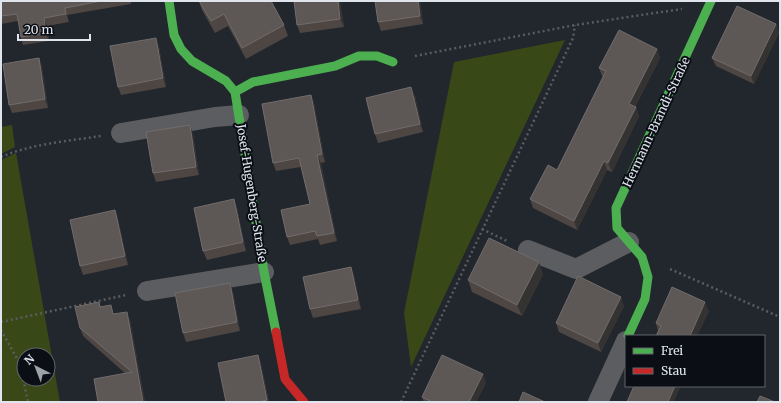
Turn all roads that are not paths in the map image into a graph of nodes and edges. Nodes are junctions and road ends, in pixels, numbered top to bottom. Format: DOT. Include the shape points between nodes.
graph roads {
  1 [pos="169,1"];
  2 [pos="711,3"];
  3 [pos="392,62"];
  4 [pos="235,92"];
  5 [pos="239,115"];
  6 [pos="121,133"];
  7 [pos="635,249"];
  8 [pos="528,250"];
  9 [pos="264,272"];
  10 [pos="147,291"];
  11 [pos="628,335"];
  12 [pos="625,343"];
  13 [pos="304,402"];
  14 [pos="598,402"];
  1 -- 4 [label="street" via="174,35 181,49 192,61 226,81"];
  2 -- 7 [label="street, Hermann-Brandi-Straße" via="616,208 617,228"];
  3 -- 4 [label="street" via="376,56 359,56 335,66 253,82"];
  4 -- 5 [label="street, Josef-Hugenberg-Straße"];
  5 -- 6 [label="street, Josef-Hugenberg-Straße" via="215,116"];
  5 -- 9 [label="street, Josef-Hugenberg-Straße"];
  7 -- 8 [label="street" via="576,269"];
  7 -- 11 [label="street, Hermann-Brandi-Straße" via="648,277 645,299"];
  9 -- 10 [label="street, Josef-Hugenberg-Straße"];
  9 -- 13 [label="street, Josef-Hugenberg-Straße" via="285,379"];
  12 -- 14 [label="street"];
}
